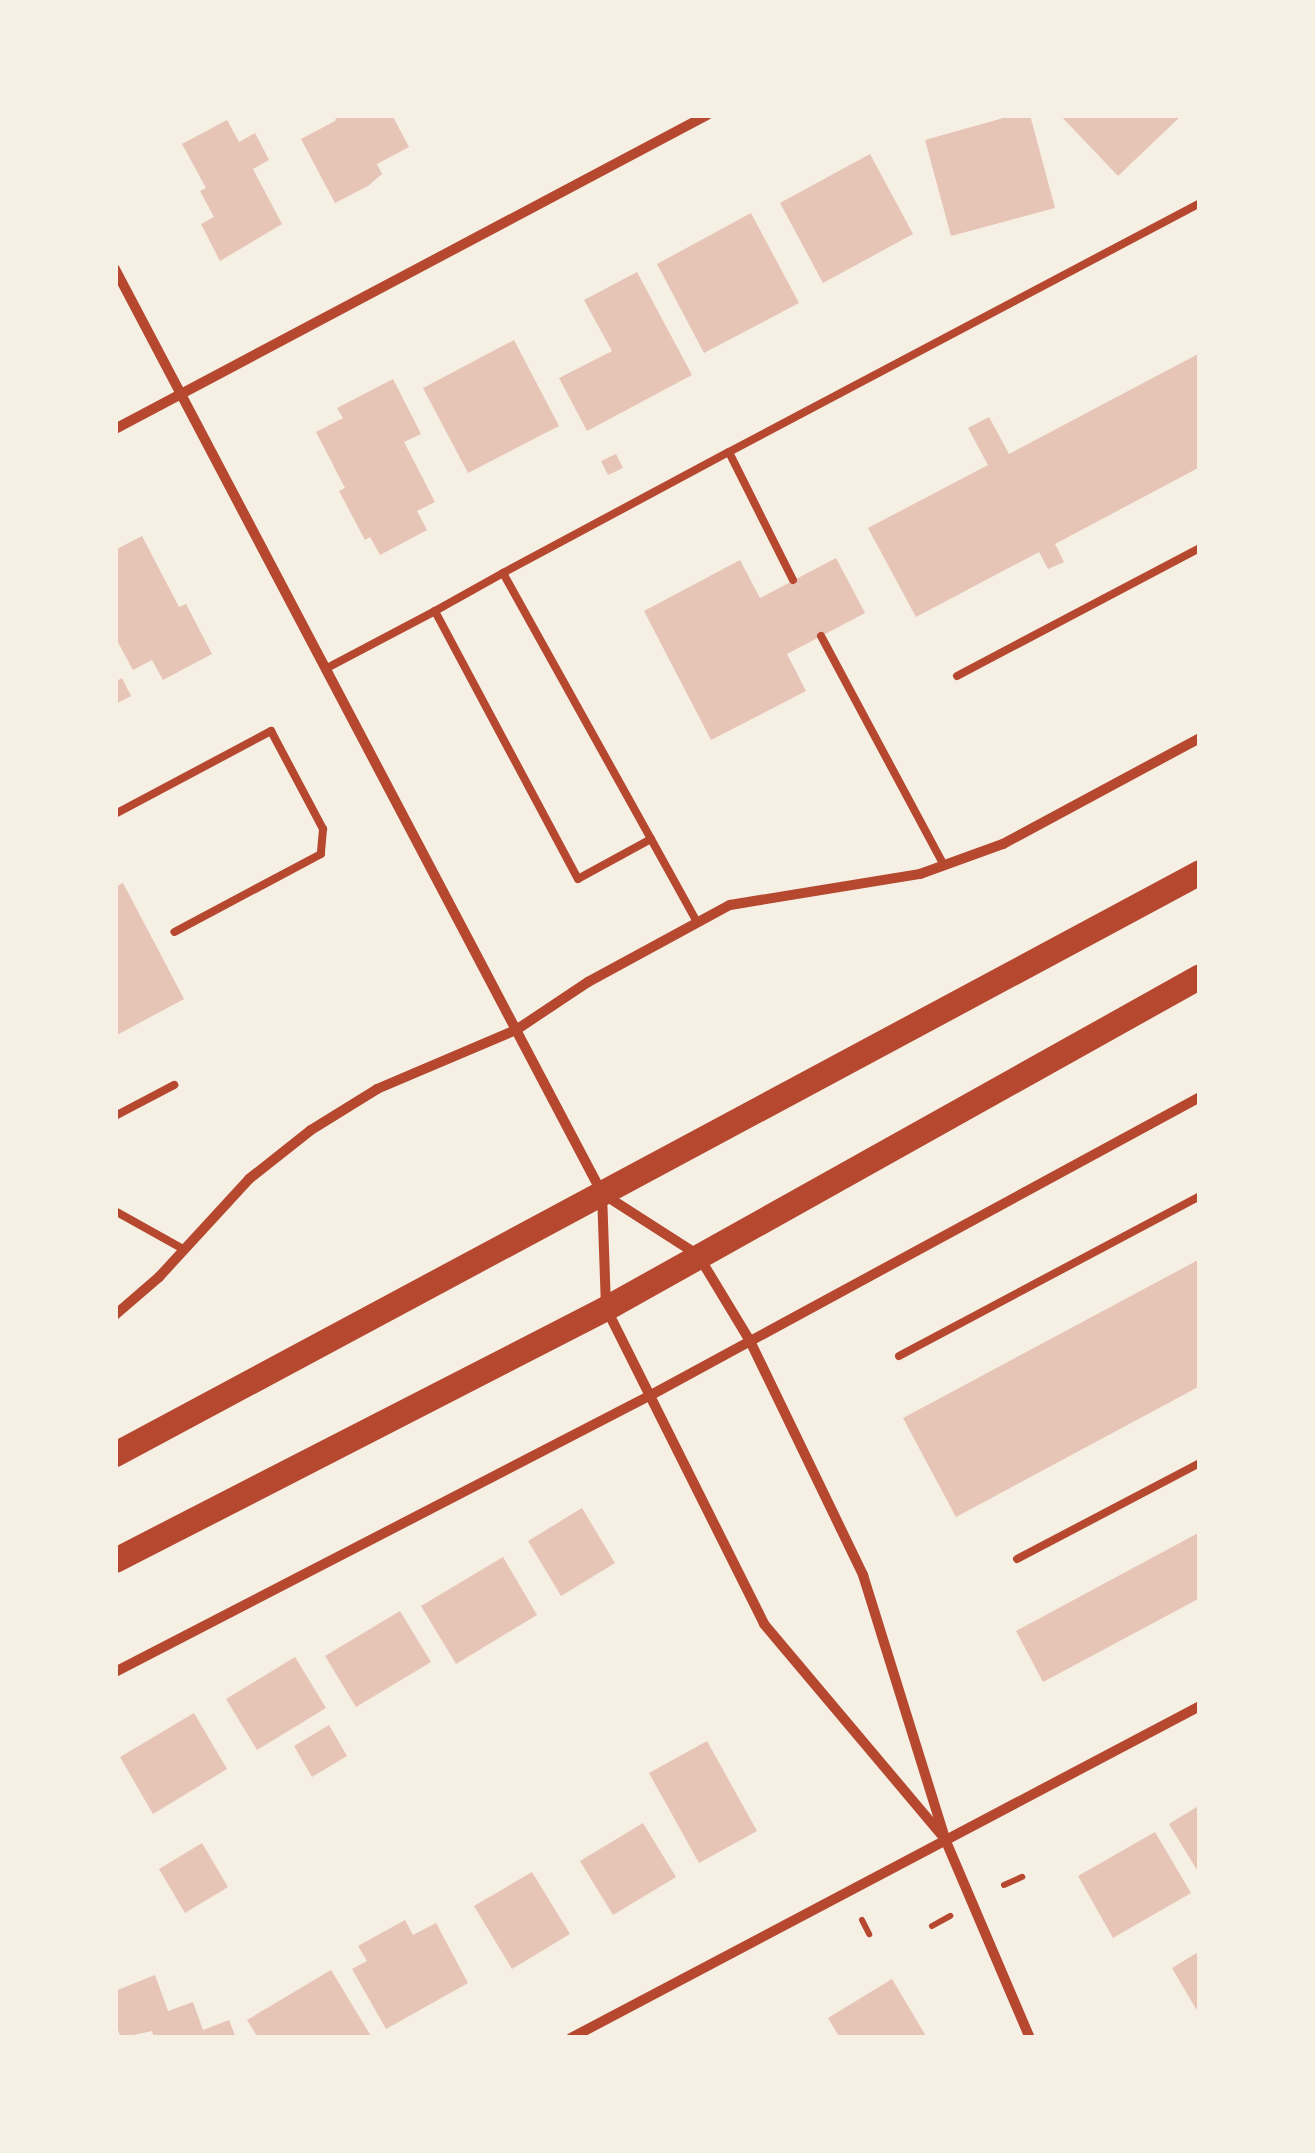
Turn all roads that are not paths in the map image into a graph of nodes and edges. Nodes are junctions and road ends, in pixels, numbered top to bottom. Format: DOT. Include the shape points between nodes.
graph roads {
  1 [pos="707,115"];
  2 [pos="1200,203"];
  3 [pos="115,269"];
  4 [pos="181,394"];
  5 [pos="115,429"];
  6 [pos="729,452"];
  7 [pos="1200,548"];
  8 [pos="503,574"];
  9 [pos="793,580"];
  10 [pos="435,611"];
  11 [pos="822,636"];
  12 [pos="327,668"];
  13 [pos="957,676"];
  14 [pos="1200,738"];
  15 [pos="115,814"];
  16 [pos="651,840"];
  17 [pos="944,865"];
  18 [pos="1200,872"];
  19 [pos="697,922"];
  20 [pos="174,932"];
  21 [pos="1200,976"];
  22 [pos="516,1030"];
  23 [pos="174,1084"];
  24 [pos="1200,1096"];
  25 [pos="115,1116"];
  26 [pos="602,1193"];
  27 [pos="1200,1196"];
  28 [pos="115,1212"];
  29 [pos="184,1250"];
  30 [pos="698,1255"];
  31 [pos="606,1308"];
  32 [pos="115,1315"];
  33 [pos="750,1341"];
  34 [pos="900,1356"];
  35 [pos="651,1395"];
  36 [pos="115,1454"];
  37 [pos="1200,1463"];
  38 [pos="1018,1559"];
  39 [pos="115,1560"];
  40 [pos="115,1672"];
  41 [pos="1200,1706"];
  42 [pos="945,1838"];
  43 [pos="571,2038"];
  44 [pos="1030,2038"];
  1 -- 4 [label="street"];
  2 -- 6 [label="lane"];
  3 -- 4 [label="street"];
  4 -- 5 [label="street"];
  4 -- 12 [label="street"];
  6 -- 8 [label="lane"];
  6 -- 9 [label="lane"];
  7 -- 13 [label="lane"];
  8 -- 10 [label="lane"];
  8 -- 16 [label="lane"];
  10 -- 12 [label="lane"];
  10 -- 16 [label="lane" via="578,879"];
  11 -- 17 [label="lane"];
  12 -- 22 [label="street"];
  14 -- 17 [label="street" via="1002,844"];
  15 -- 20 [label="lane" via="271,731 323,829 321,854"];
  16 -- 19 [label="lane"];
  17 -- 19 [label="street" via="730,905"];
  18 -- 26 [label="main road"];
  19 -- 22 [label="street"];
  21 -- 30 [label="main road"];
  22 -- 26 [label="street"];
  22 -- 29 [label="street" via="377,1089 311,1130 249,1179"];
  23 -- 25 [label="lane"];
  24 -- 33 [label="street"];
  26 -- 30 [label="street"];
  26 -- 31 [label="street"];
  26 -- 36 [label="main road"];
  27 -- 34 [label="lane"];
  28 -- 29 [label="lane"];
  29 -- 32 [label="street"];
  30 -- 31 [label="main road"];
  30 -- 33 [label="street"];
  31 -- 35 [label="street"];
  31 -- 39 [label="main road"];
  33 -- 35 [label="street"];
  33 -- 42 [label="street" via="863,1575"];
  35 -- 40 [label="street"];
  35 -- 42 [label="street" via="764,1624"];
  37 -- 38 [label="lane"];
  41 -- 42 [label="street"];
  42 -- 43 [label="street"];
  42 -- 44 [label="street"];
}
